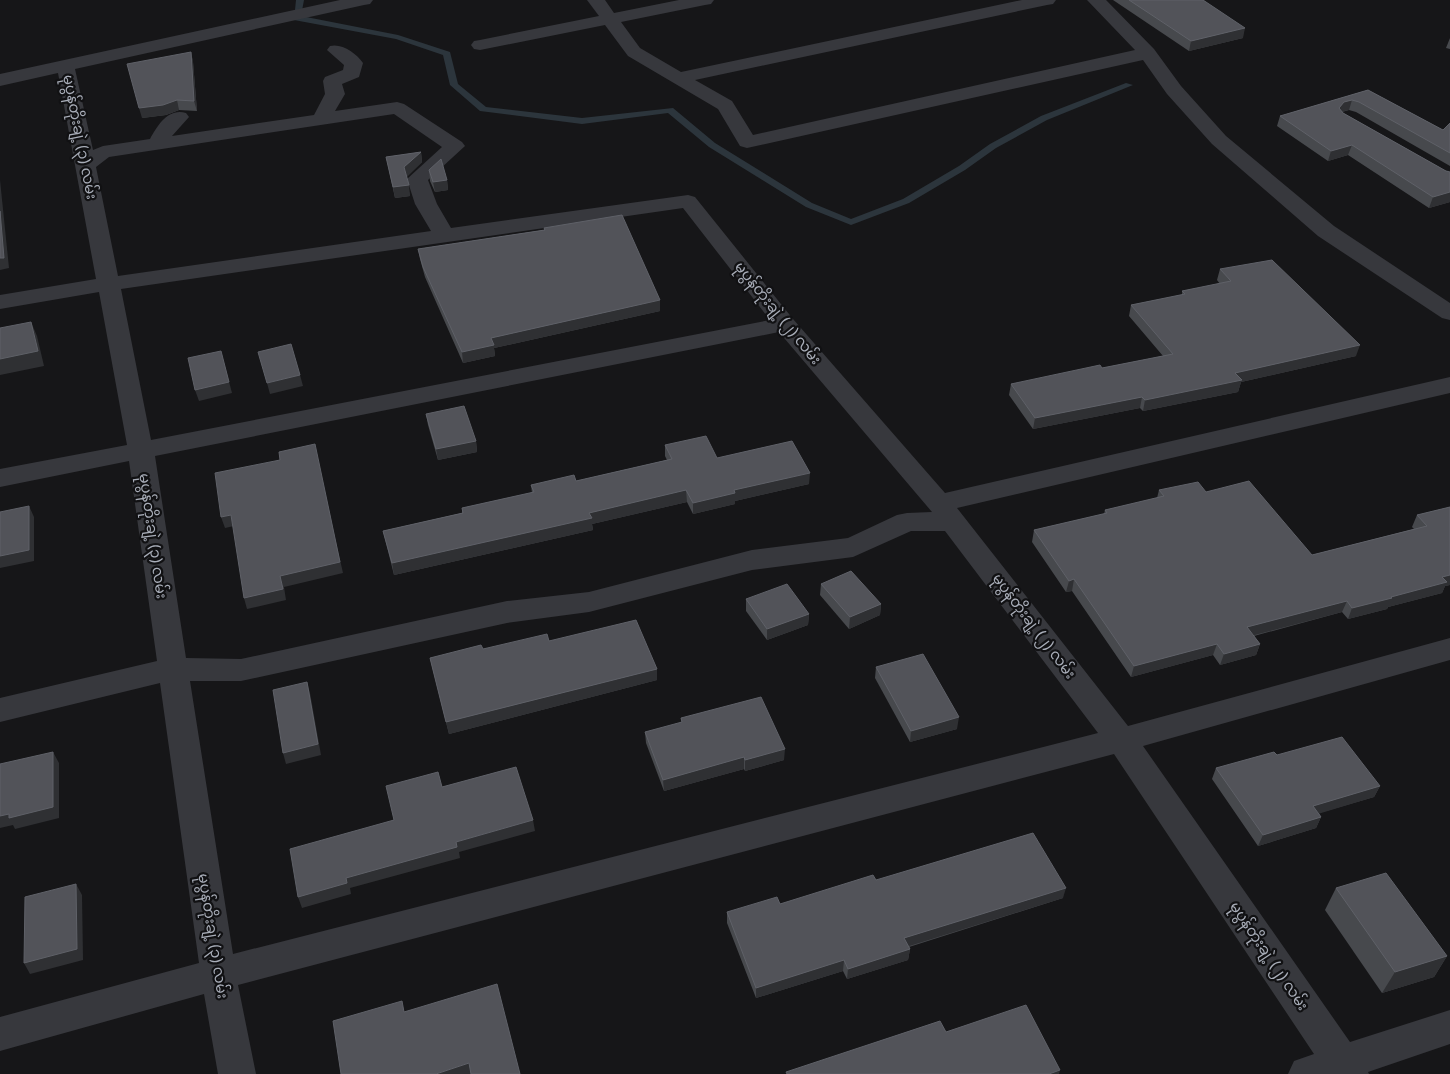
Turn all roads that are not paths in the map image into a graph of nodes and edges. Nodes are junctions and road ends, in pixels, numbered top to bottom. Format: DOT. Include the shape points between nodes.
graph roads {
  1 [pos="364,0"];
  2 [pos="596,0"];
  3 [pos="705,0"];
  4 [pos="1047,0"];
  5 [pos="1096,0"];
  6 [pos="608,19"];
  7 [pos="480,45"];
  8 [pos="336,50"];
  9 [pos="1148,53"];
  10 [pos="65,66"];
  11 [pos="677,78"];
  12 [pos="0,80"];
  13 [pos="179,117"];
  14 [pos="321,119"];
  15 [pos="157,144"];
  16 [pos="86,165"];
  17 [pos="444,236"];
  18 [pos="108,284"];
  19 [pos="0,302"];
  20 [pos="1449,313"];
  21 [pos="785,324"];
  22 [pos="1450,385"];
  23 [pos="141,452"];
  24 [pos="0,478"];
  25 [pos="946,512"];
  26 [pos="1450,649"];
  27 [pos="172,669"];
  28 [pos="0,710"];
  29 [pos="1121,740"];
  30 [pos="218,974"];
  31 [pos="1450,1026"];
  32 [pos="0,1034"];
  33 [pos="1346,1068"];
  34 [pos="237,1074"];
  35 [pos="1307,1074"];
  1 -- 10 [label="street"];
  2 -- 6 [label="street"];
  3 -- 6 [label="street"];
  4 -- 11 [label="street"];
  5 -- 9 [label="street"];
  6 -- 7 [label="street"];
  6 -- 11 [label="street" via="634,52"];
  8 -- 14 [label="street" via="354,63 352,73 332,81 335,94"];
  9 -- 11 [label="street" via="747,142 725,105"];
  9 -- 20 [label="street" via="1174,90 1219,140 1326,231"];
  10 -- 12 [label="street, မုပွန်တိုးချဲ့ (၃) လမ်း"];
  10 -- 16 [label="street, မုပွန်တိုးချဲ့ (၃) လမ်း"];
  13 -- 15 [label="street" via="166,128"];
  14 -- 15 [label="street"];
  14 -- 17 [label="street" via="397,108 455,146 417,179 426,204"];
  15 -- 16 [label="street" via="103,152"];
  16 -- 18 [label="street, မုပွန်တိုးချဲ့ (၃) လမ်း"];
  17 -- 18 [label="street"];
  17 -- 21 [label="street, မုပွန်တိုးချဲ့ (၂) လမ်း" via="688,201"];
  18 -- 19 [label="street"];
  18 -- 23 [label="street, မုပွန်တိုးချဲ့ (၃) လမ်း"];
  21 -- 23 [label="street"];
  21 -- 25 [label="street, မုပွန်တိုးချဲ့ (၂) လမ်း"];
  22 -- 25 [label="street"];
  23 -- 24 [label="street"];
  23 -- 27 [label="street, မုပွန်တိုးချဲ့ (၃) လမ်း"];
  25 -- 27 [label="street" via="907,522 853,547 752,560 589,602 507,612 241,670"];
  25 -- 29 [label="street, မုပွန်တိုးချဲ့ (၂) လမ်း"];
  26 -- 29 [label="street"];
  27 -- 28 [label="street"];
  27 -- 30 [label="street, မုပွန်တိုးချဲ့ (၃) လမ်း"];
  29 -- 30 [label="street"];
  29 -- 33 [label="street, မုပွန်တိုးချဲ့ (၂) လမ်း"];
  30 -- 32 [label="street"];
  30 -- 34 [label="street, မုပွန်တိုးချဲ့ (၃) လမ်း"];
  31 -- 33 [label="street"];
  33 -- 35 [label="street"];
}
